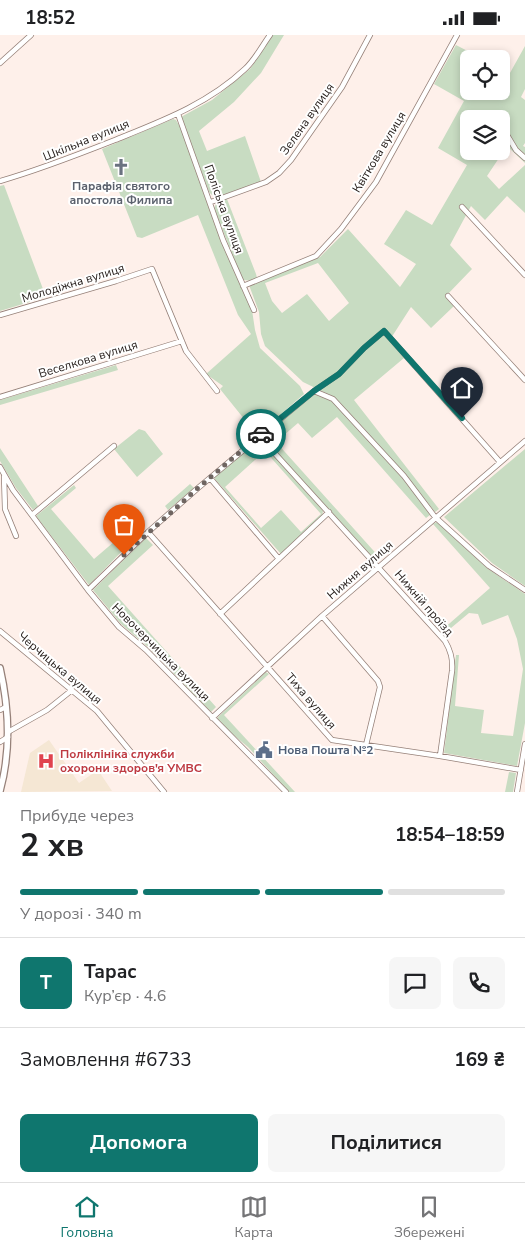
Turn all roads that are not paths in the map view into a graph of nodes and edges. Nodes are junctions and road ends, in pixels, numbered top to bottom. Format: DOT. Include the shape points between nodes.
graph roads {
  1 [pos="32,35"];
  2 [pos="270,35"];
  3 [pos="370,35"];
  4 [pos="457,35"];
  5 [pos="0,63"];
  6 [pos="178,114"];
  7 [pos="510,140"];
  8 [pos="525,159"];
  9 [pos="0,181"];
  10 [pos="211,202"];
  11 [pos="462,207"];
  12 [pos="525,275"];
  13 [pos="243,286"];
  14 [pos="448,296"];
  15 [pos="254,310"];
  16 [pos="0,315"];
  17 [pos="182,341"];
  18 [pos="525,380"];
  19 [pos="217,391"];
  20 [pos="314,391"];
  21 [pos="0,397"];
  22 [pos="259,436"];
  23 [pos="525,441"];
  24 [pos="114,446"];
  25 [pos="500,462"];
  26 [pos="0,467"];
  27 [pos="4,474"];
  28 [pos="210,478"];
  29 [pos="329,513"];
  30 [pos="32,515"];
  31 [pos="435,517"];
  32 [pos="148,533"];
  33 [pos="16,536"];
  34 [pos="279,559"];
  35 [pos="379,567"];
  36 [pos="88,590"];
  37 [pos="525,590"];
  38 [pos="220,614"];
  39 [pos="322,616"];
  40 [pos="0,631"];
  41 [pos="267,667"];
  42 [pos="0,668"];
  43 [pos="72,691"];
  44 [pos="3,709"];
  45 [pos="212,718"];
  46 [pos="8,735"];
  47 [pos="0,743"];
  48 [pos="525,744"];
  49 [pos="366,745"];
  50 [pos="440,756"];
  51 [pos="521,770"];
  52 [pos="0,791"];
  53 [pos="164,792"];
  54 [pos="286,792"];
  55 [pos="517,792"];
  1 -- 5 [label="street"];
  2 -- 6 [label="street, Шкільна вулиця" via="247,67 232,81 211,97"];
  3 -- 10 [label="street, Зелена вулиця" via="342,87 292,160 266,182"];
  4 -- 13 [label="street, Квіткова вулиця" via="376,182 341,229 316,256"];
  6 -- 9 [label="street, Шкільна вулиця" via="42,169"];
  6 -- 10 [label="street, Поліська вулиця"];
  7 -- 8 [label="street"];
  10 -- 13 [label="street, Поліська вулиця"];
  11 -- 12 [label="street"];
  13 -- 15 [label="street, Поліська вулиця"];
  14 -- 18 [label="street"];
  16 -- 17 [label="street, Молодіжна вулиця" via="152,269"];
  17 -- 19 [label="street"];
  17 -- 21 [label="street, Веселкова вулиця"];
  20 -- 22 [label="street"];
  20 -- 25 [label="street" via="339,374 384,331"];
  20 -- 31 [label="street" via="333,399 404,476"];
  22 -- 28 [label="street"];
  22 -- 29 [label="street, Нижній проїзд"];
  23 -- 25 [label="street, Нижня вулиця"];
  24 -- 30 [label="street"];
  25 -- 31 [label="street, Нижня вулиця"];
  26 -- 27 [label="street, Новочерчицька вулиця"];
  27 -- 30 [label="street, Новочерчицька вулиця"];
  27 -- 33 [label="street" via="5,509"];
  28 -- 32 [label="street"];
  28 -- 34 [label="street"];
  29 -- 34 [label="street"];
  29 -- 35 [label="street, Нижній проїзд"];
  30 -- 36 [label="street, Новочерчицька вулиця"];
  31 -- 35 [label="street, Нижня вулиця"];
  31 -- 37 [label="street" via="489,566"];
  32 -- 36 [label="street"];
  32 -- 38 [label="street, Тиха вулиця"];
  34 -- 38 [label="street"];
  35 -- 39 [label="street, Нижня вулиця"];
  35 -- 50 [label="street, Нижній проїзд" via="451,651 453,661"];
  36 -- 45 [label="street, Новочерчицька вулиця" via="120,627"];
  38 -- 41 [label="street, Тиха вулиця"];
  39 -- 41 [label="street, Нижня вулиця"];
  39 -- 49 [label="street" via="378,681 380,687"];
  40 -- 43 [label="street, Черчицька вулиця"];
  41 -- 45 [label="street, Нижня вулиця"];
  41 -- 49 [label="street, Тиха вулиця" via="332,740"];
  42 -- 44 [label="street"];
  43 -- 46 [label="street"];
  43 -- 53 [label="street, Черчицька вулиця" via="97,711"];
  44 -- 46 [label="street"];
  45 -- 54 [label="street, Новочерчицька вулиця"];
  46 -- 47 [label="street"];
  46 -- 52 [label="street" via="7,761"];
  48 -- 51 [label="street"];
  49 -- 50 [label="street, Тиха вулиця"];
  50 -- 51 [label="street, Тиха вулиця"];
  51 -- 55 [label="street"];
}
